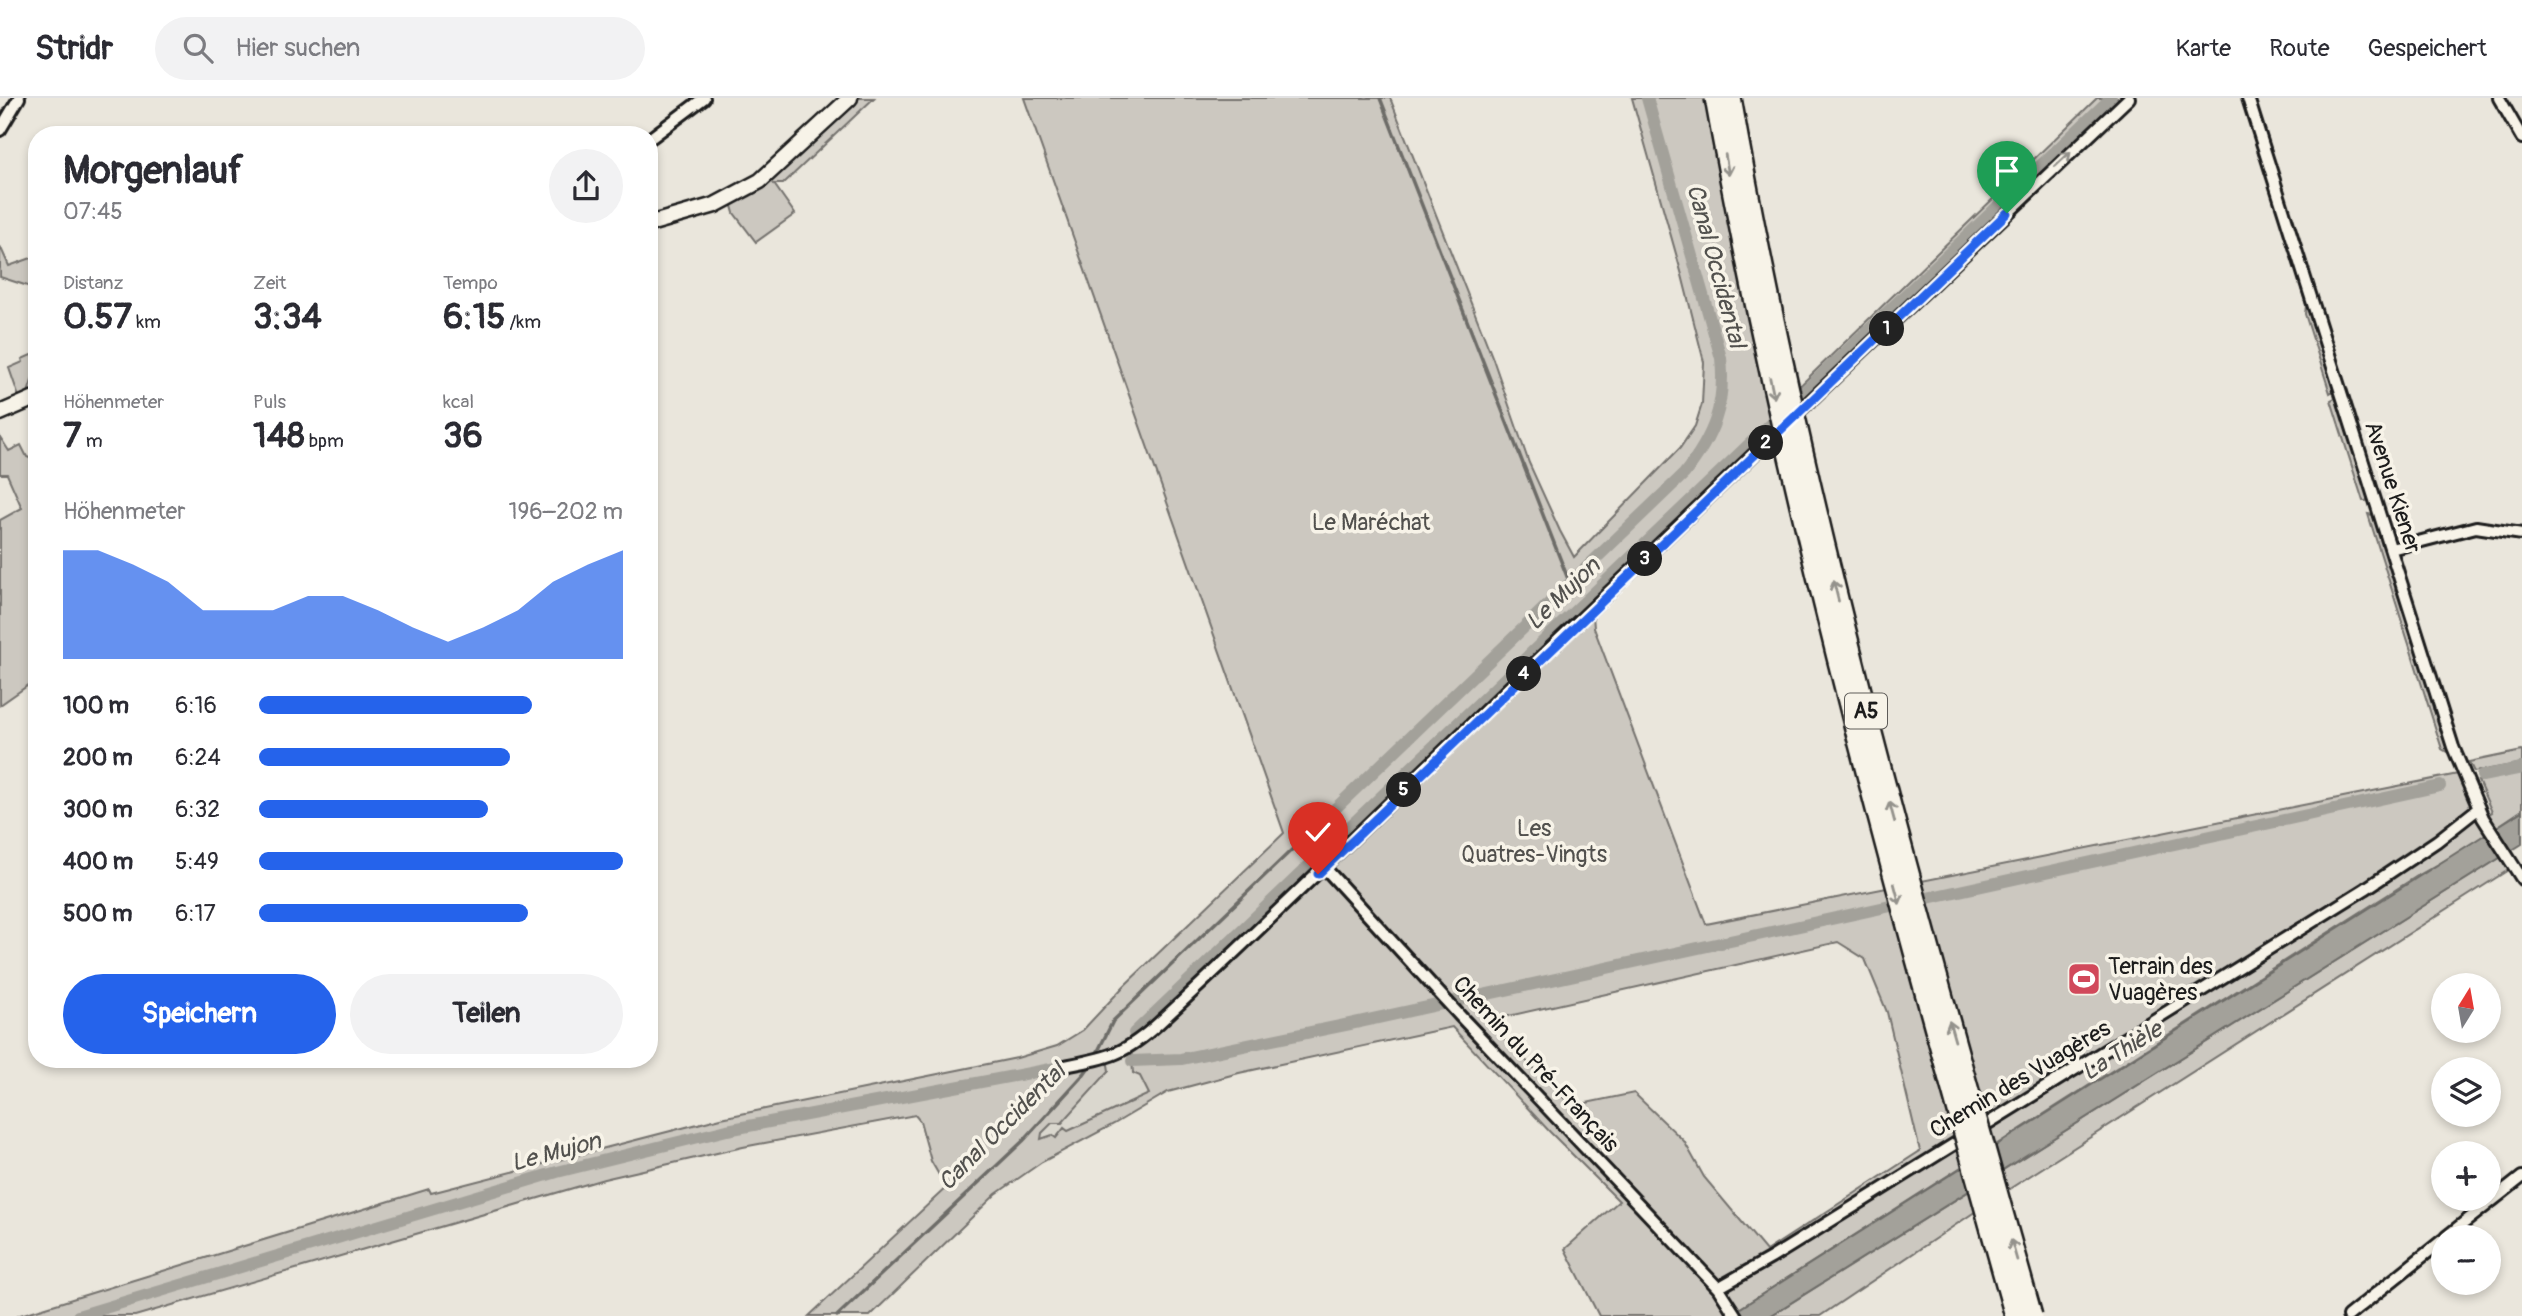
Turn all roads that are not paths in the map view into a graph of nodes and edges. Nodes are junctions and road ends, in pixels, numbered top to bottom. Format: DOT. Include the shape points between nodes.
graph roads {
  1 [pos="19,98"];
  2 [pos="705,98"];
  3 [pos="850,98"];
  4 [pos="1714,98"];
  5 [pos="1731,98"];
  6 [pos="2129,98"];
  7 [pos="2248,98"];
  8 [pos="2499,98"];
  9 [pos="0,130"];
  10 [pos="658,133"];
  11 [pos="2522,138"];
  12 [pos="658,221"];
  13 [pos="28,401"];
  14 [pos="0,413"];
  15 [pos="2522,534"];
  16 [pos="2391,549"];
  17 [pos="2481,813"];
  18 [pos="1314,848"];
  19 [pos="1325,868"];
  20 [pos="2522,879"];
  21 [pos="1065,1066"];
  22 [pos="2522,1177"];
  23 [pos="2462,1225"];
  24 [pos="2431,1250"];
  25 [pos="1721,1291"];
  26 [pos="1737,1316"];
  27 [pos="2015,1316"];
  28 [pos="2032,1316"];
  29 [pos="2348,1316"];
  1 -- 9 [label="street"];
  2 -- 10 [label="street"];
  3 -- 12 [label="main road" via="760,181 715,205"];
  4 -- 27 [label="highway, A5, one-way, bridge" via="1819,590 1890,868"];
  28 -- 5 [label="highway, A5, one-way, bridge" via="1850,650 1791,398"];
  19 -- 6 [label="street, one-way"];
  7 -- 16 [label="street, Avenue Kiener"];
  8 -- 11 [label="street"];
  13 -- 14 [label="main road"];
  15 -- 16 [label="street" via="2476,527"];
  16 -- 17 [label="street, Avenue Kiener" via="2453,747"];
  17 -- 20 [label="street, Avenue Kiener"];
  17 -- 25 [label="street, Chemin des Vuagères"];
  18 -- 19 [label="street, Chemin du Pré-Français"];
  19 -- 21 [label="street" via="1140,1040 1120,1053"];
  19 -- 25 [label="street, Chemin du Pré-Français"];
  22 -- 23 [label="street"];
  24 -- 29 [label="street"];
  25 -- 26 [label="street, Chemin du Pré-Français"];
}
